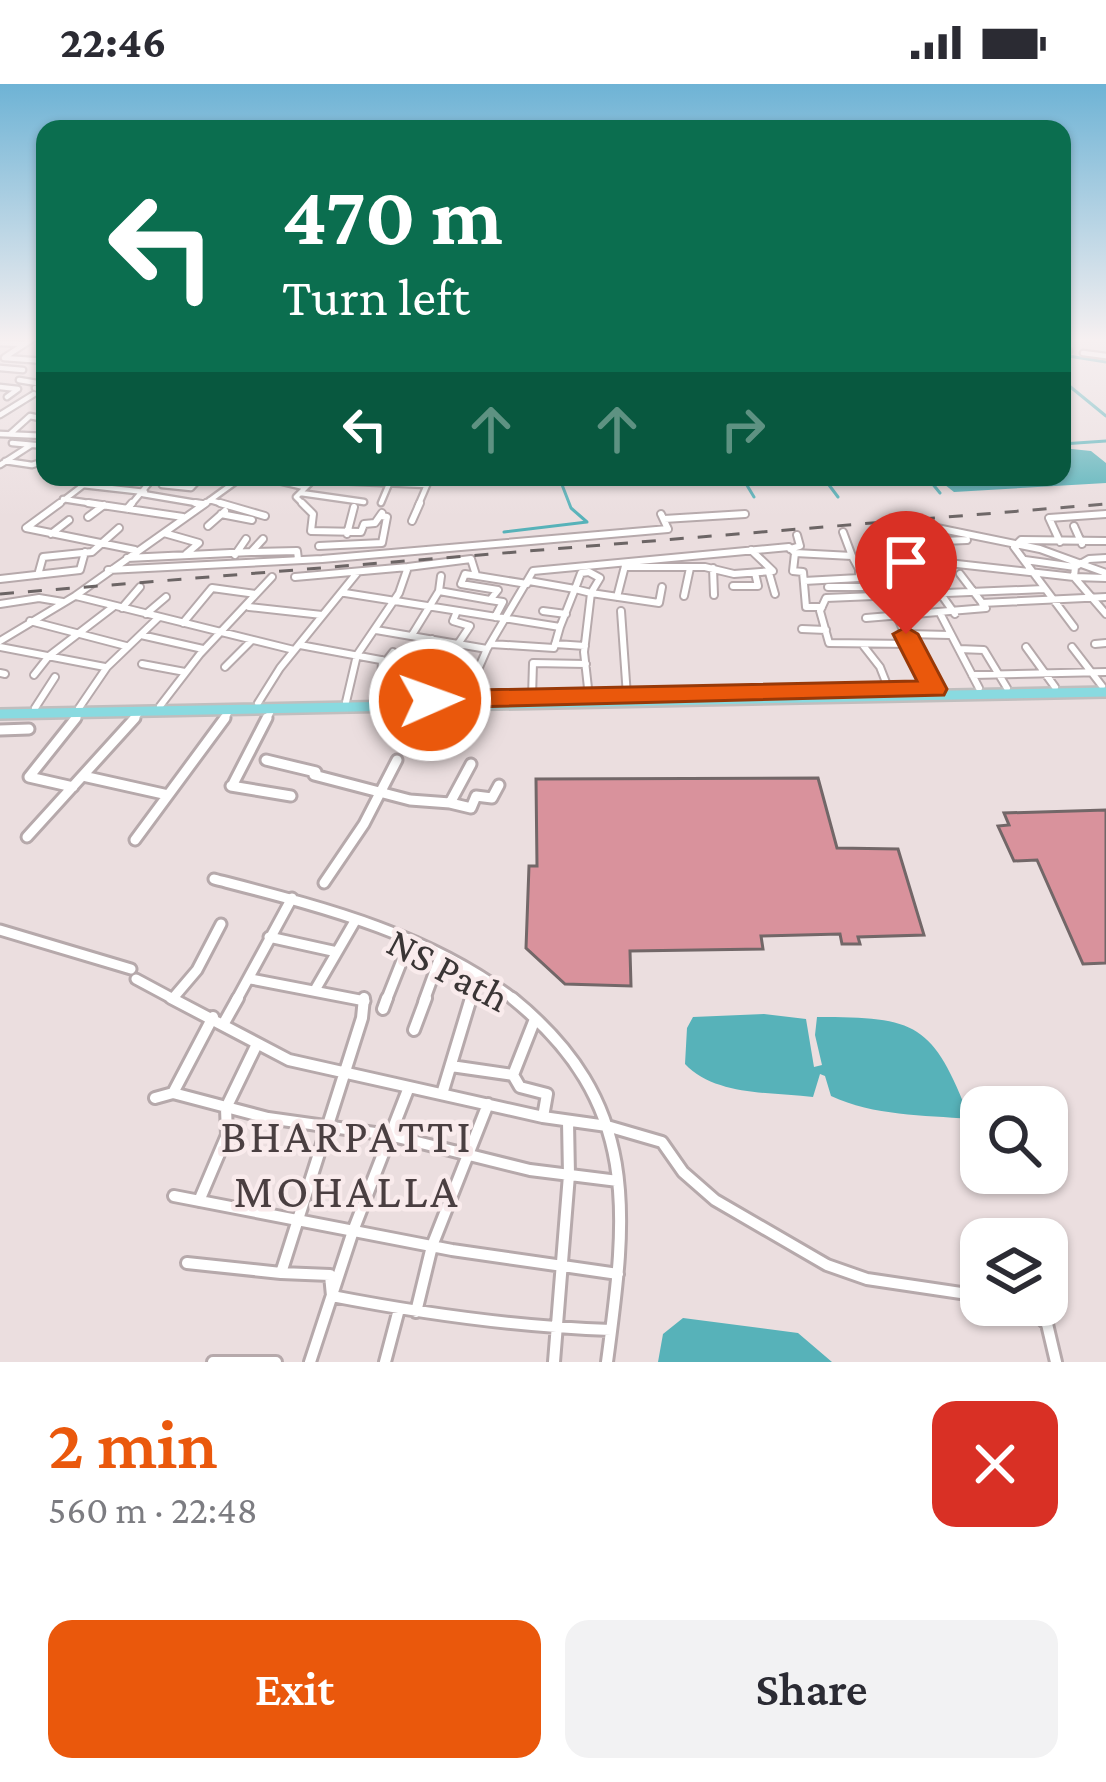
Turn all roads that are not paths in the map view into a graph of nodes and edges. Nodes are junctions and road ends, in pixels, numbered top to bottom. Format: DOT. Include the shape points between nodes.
graph roads {
  1 [pos="28,398"];
  2 [pos="0,415"];
  3 [pos="36,417"];
  4 [pos="7,437"];
  5 [pos="31,445"];
  6 [pos="36,445"];
  7 [pos="0,451"];
  8 [pos="3,463"];
  9 [pos="36,464"];
  10 [pos="82,486"];
  11 [pos="91,486"];
  12 [pos="148,486"];
  13 [pos="227,486"];
  14 [pos="290,486"];
  15 [pos="307,486"];
  16 [pos="391,486"];
  17 [pos="428,486"];
  18 [pos="303,490"];
  19 [pos="144,493"];
  20 [pos="63,500"];
  21 [pos="206,502"];
  22 [pos="364,502"];
  23 [pos="104,506"];
  24 [pos="354,507"];
  25 [pos="127,509"];
  26 [pos="224,511"];
  27 [pos="382,511"];
  28 [pos="745,514"];
  29 [pos="1106,514"];
  30 [pos="265,516"];
  31 [pos="184,517"];
  32 [pos="88,518"];
  33 [pos="69,520"];
  34 [pos="252,520"];
  35 [pos="412,521"];
  36 [pos="208,526"];
  37 [pos="1074,526"];
  38 [pos="932,527"];
  39 [pos="119,528"];
  40 [pos="320,531"];
  41 [pos="346,531"];
  42 [pos="843,532"];
  43 [pos="162,533"];
  44 [pos="50,535"];
  45 [pos="797,535"];
  46 [pos="263,538"];
  47 [pos="246,539"];
  48 [pos="967,540"];
  49 [pos="1106,541"];
  50 [pos="1060,542"];
  51 [pos="1017,543"];
  52 [pos="1094,543"];
  53 [pos="918,544"];
  54 [pos="1082,544"];
  55 [pos="100,545"];
  56 [pos="319,545"];
  57 [pos="346,546"];
  58 [pos="136,550"];
  59 [pos="751,550"];
  60 [pos="713,551"];
  61 [pos="793,551"];
  62 [pos="85,552"];
  63 [pos="251,552"];
  64 [pos="236,553"];
  65 [pos="185,554"];
  66 [pos="852,556"];
  67 [pos="1106,557"];
  68 [pos="126,558"];
  69 [pos="298,559"];
  70 [pos="318,559"];
  71 [pos="921,560"];
  72 [pos="1024,560"];
  73 [pos="233,562"];
  74 [pos="624,563"];
  75 [pos="408,567"];
  76 [pos="690,568"];
  77 [pos="718,569"];
  78 [pos="859,569"];
  79 [pos="1077,569"];
  80 [pos="108,570"];
  81 [pos="358,572"];
  82 [pos="883,572"];
  83 [pos="1032,572"];
  84 [pos="557,573"];
  85 [pos="755,573"];
  86 [pos="769,573"];
  87 [pos="38,574"];
  88 [pos="734,574"];
  89 [pos="960,574"];
  90 [pos="476,575"];
  91 [pos="1106,575"];
  92 [pos="441,576"];
  93 [pos="922,576"];
  94 [pos="272,577"];
  95 [pos="295,577"];
  96 [pos="0,579"];
  97 [pos="804,581"];
  98 [pos="528,582"];
  99 [pos="551,584"];
  100 [pos="468,585"];
  101 [pos="734,586"];
  102 [pos="140,587"];
  103 [pos="662,587"];
  104 [pos="828,587"];
  105 [pos="889,587"];
  106 [pos="573,589"];
  107 [pos="1044,590"];
  108 [pos="439,591"];
  109 [pos="973,591"];
  110 [pos="345,593"];
  111 [pos="591,593"];
  112 [pos="930,593"];
  113 [pos="775,594"];
  114 [pos="258,595"];
  115 [pos="462,595"];
  116 [pos="714,595"];
  117 [pos="75,596"];
  118 [pos="684,596"];
  119 [pos="166,597"];
  120 [pos="617,597"];
  121 [pos="732,597"];
  122 [pos="897,597"];
  123 [pos="1092,597"];
  124 [pos="1106,597"];
  125 [pos="1051,599"];
  126 [pos="490,600"];
  127 [pos="395,601"];
  128 [pos="63,602"];
  129 [pos="982,603"];
  130 [pos="0,604"];
  131 [pos="118,607"];
  132 [pos="247,607"];
  133 [pos="428,607"];
  134 [pos="822,607"];
  135 [pos="456,611"];
  136 [pos="543,611"];
  137 [pos="621,611"];
  138 [pos="1106,613"];
  139 [pos="146,614"];
  140 [pos="566,614"];
  141 [pos="956,614"];
  142 [pos="322,615"];
  143 [pos="941,615"];
  144 [pos="159,617"];
  145 [pos="495,617"];
  146 [pos="866,618"];
  147 [pos="898,618"];
  148 [pos="507,619"];
  149 [pos="29,621"];
  150 [pos="183,622"];
  151 [pos="0,626"];
  152 [pos="560,627"];
  153 [pos="1074,627"];
  154 [pos="802,629"];
  155 [pos="376,630"];
  156 [pos="826,630"];
  157 [pos="14,632"];
  158 [pos="221,632"];
  159 [pos="80,634"];
  160 [pos="140,635"];
  161 [pos="412,635"];
  162 [pos="952,635"];
  163 [pos="433,639"];
  164 [pos="908,639"];
  165 [pos="252,640"];
  166 [pos="0,644"];
  167 [pos="458,644"];
  168 [pos="555,644"];
  169 [pos="862,644"];
  170 [pos="1095,644"];
  171 [pos="1106,644"];
  172 [pos="128,646"];
  173 [pos="584,646"];
  174 [pos="296,647"];
  175 [pos="489,647"];
  176 [pos="1026,647"];
  177 [pos="1072,647"];
  178 [pos="204,649"];
  179 [pos="959,649"];
  180 [pos="393,652"];
  181 [pos="357,655"];
  182 [pos="49,656"];
  183 [pos="382,660"];
  184 [pos="142,664"];
  185 [pos="586,664"];
  186 [pos="107,667"];
  187 [pos="225,667"];
  188 [pos="185,672"];
  189 [pos="1106,672"];
  190 [pos="1093,673"];
  191 [pos="999,674"];
  192 [pos="1046,674"];
  193 [pos="34,675"];
  194 [pos="972,675"];
  195 [pos="55,677"];
  196 [pos="1055,687"];
  197 [pos="979,688"];
  198 [pos="1007,688"];
  199 [pos="1105,688"];
  200 [pos="934,689"];
  201 [pos="889,690"];
  202 [pos="628,696"];
  203 [pos="589,697"];
  204 [pos="532,698"];
  205 [pos="465,699"];
  206 [pos="430,700"];
  207 [pos="346,702"];
  208 [pos="450,702"];
  209 [pos="380,703"];
  210 [pos="258,704"];
  211 [pos="160,706"];
  212 [pos="272,707"];
  213 [pos="35,709"];
  214 [pos="230,709"];
  215 [pos="80,711"];
  216 [pos="141,711"];
  217 [pos="0,712"];
  218 [pos="28,729"];
  219 [pos="0,730"];
  220 [pos="444,740"];
  221 [pos="266,760"];
  222 [pos="397,760"];
  223 [pos="471,764"];
  224 [pos="83,776"];
  225 [pos="499,785"];
  226 [pos="73,787"];
  227 [pos="381,794"];
  228 [pos="168,795"];
  229 [pos="291,796"];
  230 [pos="450,803"];
  231 [pos="27,837"];
  232 [pos="135,840"];
  233 [pos="214,879"];
  234 [pos="324,883"];
  235 [pos="292,898"];
  236 [pos="355,921"];
  237 [pos="221,924"];
  238 [pos="0,929"];
  239 [pos="269,937"];
  240 [pos="409,943"];
  241 [pos="337,952"];
  242 [pos="440,957"];
  243 [pos="478,976"];
  244 [pos="250,979"];
  245 [pos="315,989"];
  246 [pos="174,997"];
  247 [pos="383,1009"];
  248 [pos="535,1019"];
  249 [pos="218,1020"];
  250 [pos="414,1030"];
  251 [pos="257,1044"];
  252 [pos="451,1066"];
  253 [pos="344,1074"];
  254 [pos="513,1076"];
  255 [pos="410,1087"];
  256 [pos="173,1093"];
  257 [pos="442,1094"];
  258 [pos="155,1098"];
  259 [pos="488,1104"];
  260 [pos="226,1108"];
  261 [pos="543,1117"];
  262 [pos="568,1122"];
  263 [pos="607,1126"];
  264 [pos="328,1127"];
  265 [pos="388,1135"];
  266 [pos="468,1155"];
  267 [pos="569,1175"];
  268 [pos="618,1180"];
  269 [pos="174,1196"];
  270 [pos="199,1201"];
  271 [pos="293,1222"];
  272 [pos="352,1231"];
  273 [pos="433,1246"];
  274 [pos="187,1263"];
  275 [pos="562,1266"];
  276 [pos="281,1273"];
  277 [pos="618,1274"];
  278 [pos="960,1293"];
  279 [pos="332,1296"];
  280 [pos="399,1309"];
  281 [pos="416,1312"];
  282 [pos="1047,1326"];
  283 [pos="557,1330"];
  284 [pos="611,1330"];
  285 [pos="213,1362"];
  286 [pos="276,1362"];
  287 [pos="310,1362"];
  288 [pos="385,1362"];
  289 [pos="554,1362"];
  290 [pos="608,1362"];
  291 [pos="1056,1362"];
  1 -- 2 [label="street"];
  3 -- 4 [label="street"];
  4 -- 5 [label="street"];
  4 -- 7 [label="street"];
  5 -- 6 [label="street"];
  5 -- 8 [label="street"];
  8 -- 9 [label="street"];
  10 -- 20 [label="street"];
  11 -- 19 [label="street"];
  12 -- 19 [label="street"];
  13 -- 21 [label="street"];
  14 -- 18 [label="street"];
  15 -- 18 [label="street"];
  16 -- 27 [label="street"];
  17 -- 35 [label="street"];
  18 -- 22 [label="street"];
  18 -- 40 [label="street" via="297,499 313,514 310,530"];
  19 -- 21 [label="street"];
  19 -- 25 [label="street"];
  20 -- 23 [label="street"];
  20 -- 44 [label="street" via="26,528"];
  21 -- 26 [label="street"];
  21 -- 31 [label="street"];
  23 -- 25 [label="street"];
  23 -- 32 [label="street"];
  24 -- 41 [label="street"];
  25 -- 31 [label="street"];
  26 -- 30 [label="street"];
  26 -- 34 [label="street"];
  26 -- 36 [label="street"];
  27 -- 41 [label="street" via="361,532"];
  27 -- 57 [label="street" via="382,543"];
  28 -- 70 [label="street" via="662,516 668,530"];
  29 -- 50 [label="street" via="1049,518"];
  31 -- 43 [label="street"];
  33 -- 44 [label="street"];
  37 -- 54 [label="street"];
  38 -- 51 [label="street"];
  39 -- 55 [label="street"];
  40 -- 41 [label="street"];
  40 -- 56 [label="street"];
  41 -- 57 [label="street"];
  42 -- 66 [label="street"];
  43 -- 58 [label="street"];
  43 -- 65 [label="street" via="195,539"];
  44 -- 55 [label="street"];
  45 -- 61 [label="street"];
  46 -- 63 [label="street"];
  47 -- 64 [label="street"];
  48 -- 53 [label="street"];
  49 -- 52 [label="street"];
  50 -- 51 [label="street"];
  50 -- 54 [label="street"];
  51 -- 72 [label="street"];
  51 -- 79 [label="street"];
  52 -- 54 [label="street"];
  52 -- 67 [label="street"];
  53 -- 71 [label="street"];
  53 -- 82 [label="street" via="881,538"];
  55 -- 58 [label="street"];
  55 -- 62 [label="street"];
  56 -- 57 [label="street"];
  56 -- 70 [label="street"];
  58 -- 68 [label="street"];
  59 -- 60 [label="street"];
  59 -- 61 [label="street"];
  59 -- 86 [label="street" via="771,564"];
  60 -- 74 [label="street"];
  60 -- 77 [label="street"];
  61 -- 66 [label="street"];
  61 -- 97 [label="street" via="793,571"];
  62 -- 87 [label="street" via="43,557"];
  62 -- 87 [label="street" via="80,570"];
  63 -- 64 [label="street"];
  63 -- 69 [label="street" via="297,551"];
  64 -- 65 [label="street"];
  64 -- 73 [label="street"];
  65 -- 68 [label="street"];
  66 -- 78 [label="street"];
  67 -- 79 [label="street"];
  68 -- 80 [label="street"];
  69 -- 70 [label="street"];
  69 -- 73 [label="street"];
  71 -- 83 [label="street"];
  71 -- 93 [label="street"];
  72 -- 79 [label="street"];
  72 -- 83 [label="street"];
  73 -- 80 [label="street"];
  74 -- 76 [label="street"];
  74 -- 98 [label="street" via="533,571"];
  74 -- 120 [label="street"];
  75 -- 81 [label="street"];
  75 -- 90 [label="street" via="471,559"];
  75 -- 127 [label="street"];
  76 -- 77 [label="street"];
  76 -- 118 [label="street"];
  77 -- 88 [label="street"];
  77 -- 116 [label="street"];
  78 -- 82 [label="street"];
  78 -- 97 [label="street" via="859,578"];
  79 -- 83 [label="street"];
  79 -- 91 [label="street"];
  79 -- 91 [label="street"];
  79 -- 123 [label="street"];
  80 -- 117 [label="street"];
  81 -- 95 [label="street"];
  81 -- 110 [label="street"];
  82 -- 93 [label="street"];
  82 -- 105 [label="street"];
  83 -- 107 [label="street"];
  84 -- 99 [label="street"];
  85 -- 86 [label="street"];
  85 -- 88 [label="street"];
  85 -- 101 [label="street" via="758,586"];
  86 -- 113 [label="street"];
  87 -- 96 [label="street"];
  88 -- 101 [label="street"];
  89 -- 109 [label="street"];
  90 -- 98 [label="street"];
  90 -- 100 [label="street" via="465,574 460,584"];
  92 -- 108 [label="street"];
  93 -- 112 [label="street"];
  94 -- 114 [label="street"];
  97 -- 134 [label="street" via="806,607"];
  98 -- 99 [label="street"];
  98 -- 148 [label="street"];
  99 -- 106 [label="street"];
  100 -- 115 [label="street"];
  100 -- 126 [label="street" via="498,590"];
  101 -- 121 [label="street"];
  102 -- 131 [label="street"];
  103 -- 120 [label="street" via="659,603"];
  104 -- 105 [label="street"];
  105 -- 122 [label="street"];
  106 -- 111 [label="street"];
  106 -- 111 [label="street" via="589,572 600,578"];
  106 -- 140 [label="street"];
  107 -- 109 [label="street"];
  107 -- 125 [label="street"];
  108 -- 115 [label="street"];
  108 -- 133 [label="street"];
  109 -- 112 [label="street"];
  109 -- 129 [label="street"];
  110 -- 127 [label="street"];
  110 -- 142 [label="street"];
  111 -- 120 [label="street"];
  111 -- 173 [label="street"];
  112 -- 122 [label="street"];
  112 -- 141 [label="street"];
  114 -- 132 [label="street"];
  114 -- 150 [label="street" via="212,588"];
  115 -- 126 [label="street"];
  115 -- 135 [label="street"];
  117 -- 128 [label="street"];
  117 -- 131 [label="street"];
  119 -- 139 [label="street"];
  122 -- 134 [label="street" via="826,598"];
  123 -- 124 [label="street"];
  123 -- 125 [label="street"];
  123 -- 138 [label="street"];
  125 -- 129 [label="street"];
  125 -- 153 [label="street"];
  126 -- 145 [label="street" via="503,602"];
  127 -- 133 [label="street"];
  127 -- 155 [label="street"];
  128 -- 130 [label="street"];
  128 -- 149 [label="street"];
  129 -- 141 [label="street" via="980,611"];
  131 -- 139 [label="street"];
  131 -- 159 [label="street"];
  132 -- 142 [label="street"];
  132 -- 158 [label="street"];
  133 -- 135 [label="street"];
  133 -- 161 [label="street"];
  134 -- 156 [label="street"];
  135 -- 145 [label="street"];
  135 -- 167 [label="street" via="453,621 470,626"];
  136 -- 140 [label="street"];
  137 -- 202 [label="street"];
  139 -- 144 [label="street"];
  140 -- 152 [label="street"];
  141 -- 143 [label="street"];
  142 -- 174 [label="street"];
  143 -- 147 [label="street"];
  143 -- 162 [label="street"];
  144 -- 150 [label="street"];
  144 -- 160 [label="street"];
  145 -- 148 [label="street"];
  146 -- 147 [label="street"];
  147 -- 164 [label="street"];
  148 -- 152 [label="street"];
  148 -- 175 [label="street"];
  149 -- 157 [label="street"];
  149 -- 159 [label="street"];
  150 -- 158 [label="street"];
  151 -- 157 [label="street"];
  152 -- 168 [label="street"];
  154 -- 156 [label="street"];
  155 -- 161 [label="street"];
  155 -- 181 [label="street"];
  156 -- 169 [label="street" via="829,644"];
  157 -- 166 [label="street"];
  158 -- 165 [label="street"];
  158 -- 178 [label="street"];
  159 -- 172 [label="street"];
  159 -- 182 [label="street"];
  160 -- 172 [label="street"];
  160 -- 178 [label="street"];
  161 -- 163 [label="street"];
  162 -- 164 [label="street"];
  162 -- 179 [label="street"];
  163 -- 167 [label="street"];
  163 -- 206 [label="street" via="424,668 438,669"];
  164 -- 169 [label="street"];
  164 -- 200 [label="street"];
  165 -- 174 [label="street"];
  165 -- 187 [label="street"];
  166 -- 182 [label="street"];
  167 -- 175 [label="street"];
  168 -- 173 [label="street"];
  168 -- 175 [label="street"];
  169 -- 201 [label="street"];
  170 -- 171 [label="street"];
  172 -- 186 [label="street"];
  173 -- 185 [label="street"];
  174 -- 181 [label="street"];
  174 -- 210 [label="street"];
  175 -- 205 [label="street"];
  176 -- 192 [label="street"];
  177 -- 190 [label="street"];
  178 -- 188 [label="street"];
  179 -- 191 [label="street" via="984,650"];
  179 -- 194 [label="street"];
  180 -- 183 [label="street"];
  181 -- 183 [label="street"];
  181 -- 207 [label="street"];
  182 -- 186 [label="street"];
  182 -- 193 [label="street"];
  183 -- 209 [label="street"];
  184 -- 188 [label="street"];
  185 -- 203 [label="street"];
  185 -- 204 [label="street" via="533,663"];
  186 -- 215 [label="street"];
  188 -- 211 [label="street"];
  189 -- 190 [label="street"];
  190 -- 192 [label="street"];
  190 -- 199 [label="street"];
  191 -- 192 [label="street"];
  191 -- 194 [label="street"];
  191 -- 198 [label="street"];
  192 -- 196 [label="street"];
  194 -- 197 [label="street"];
  195 -- 213 [label="street"];
  196 -- 198 [label="main road"];
  196 -- 199 [label="main road"];
  197 -- 198 [label="main road"];
  197 -- 200 [label="main road"];
  199 -- 208 [label="main road"];
  200 -- 201 [label="main road"];
  201 -- 202 [label="main road"];
  202 -- 203 [label="main road"];
  203 -- 204 [label="main road"];
  204 -- 205 [label="main road"];
  205 -- 208 [label="main road"];
  206 -- 208 [label="main road"];
  206 -- 209 [label="main road"];
  207 -- 209 [label="main road"];
  207 -- 210 [label="main road"];
  208 -- 209 [label="main road"];
  208 -- 220 [label="street"];
  209 -- 212 [label="main road"];
  210 -- 211 [label="main road"];
  211 -- 215 [label="main road"];
  212 -- 214 [label="main road"];
  212 -- 229 [label="street" via="231,786"];
  213 -- 215 [label="main road"];
  213 -- 217 [label="main road"];
  214 -- 216 [label="main road"];
  214 -- 228 [label="street" via="206,754"];
  215 -- 216 [label="main road"];
  215 -- 217 [label="main road"];
  215 -- 226 [label="street" via="29,777"];
  216 -- 224 [label="street"];
  218 -- 219 [label="street"];
  221 -- 227 [label="street"];
  222 -- 227 [label="street"];
  223 -- 230 [label="street"];
  224 -- 226 [label="street"];
  224 -- 228 [label="street"];
  225 -- 230 [label="street" via="492,798 476,796 471,808"];
  226 -- 231 [label="street"];
  227 -- 230 [label="street"];
  227 -- 234 [label="street"];
  228 -- 232 [label="street"];
  233 -- 235 [label="street, NS Path"];
  235 -- 236 [label="street, NS Path"];
  235 -- 239 [label="street"];
  236 -- 240 [label="street, NS Path"];
  236 -- 241 [label="street"];
  237 -- 246 [label="street"];
  238 -- 246 [label="street" via="134,974"];
  239 -- 241 [label="street"];
  239 -- 244 [label="street"];
  240 -- 242 [label="street, NS Path"];
  240 -- 247 [label="street"];
  241 -- 245 [label="street"];
  242 -- 243 [label="street, NS Path"];
  242 -- 250 [label="street"];
  243 -- 248 [label="street, NS Path"];
  243 -- 252 [label="street"];
  244 -- 245 [label="street"];
  244 -- 249 [label="street"];
  245 -- 253 [label="street" via="366,998"];
  246 -- 249 [label="street"];
  248 -- 254 [label="street"];
  248 -- 263 [label="street, NS Path" via="592,1090"];
  249 -- 251 [label="street"];
  249 -- 256 [label="street"];
  251 -- 253 [label="street"];
  251 -- 260 [label="street"];
  252 -- 254 [label="street"];
  252 -- 257 [label="street"];
  253 -- 255 [label="street"];
  253 -- 264 [label="street"];
  254 -- 261 [label="street" via="520,1087 548,1094"];
  255 -- 257 [label="street"];
  255 -- 265 [label="street"];
  256 -- 258 [label="street"];
  256 -- 260 [label="street"];
  257 -- 259 [label="street"];
  259 -- 261 [label="street"];
  259 -- 266 [label="street"];
  260 -- 264 [label="street"];
  260 -- 270 [label="street" via="219,1164"];
  261 -- 262 [label="street"];
  262 -- 263 [label="street"];
  262 -- 267 [label="street"];
  263 -- 268 [label="street, NS Path"];
  263 -- 278 [label="street" via="662,1142 716,1200 827,1265"];
  264 -- 265 [label="street"];
  264 -- 271 [label="street"];
  265 -- 266 [label="street"];
  265 -- 272 [label="street"];
  266 -- 267 [label="street"];
  266 -- 273 [label="street"];
  267 -- 268 [label="street"];
  267 -- 275 [label="street"];
  268 -- 277 [label="street, NS Path"];
  269 -- 270 [label="street"];
  270 -- 271 [label="street"];
  271 -- 272 [label="street"];
  271 -- 276 [label="street"];
  272 -- 273 [label="street"];
  272 -- 279 [label="street"];
  273 -- 275 [label="street"];
  273 -- 281 [label="street"];
  274 -- 276 [label="street"];
  275 -- 277 [label="street"];
  275 -- 283 [label="street"];
  276 -- 279 [label="street" via="330,1276"];
  277 -- 284 [label="street, NS Path"];
  279 -- 280 [label="street"];
  279 -- 287 [label="street"];
  280 -- 281 [label="street"];
  280 -- 288 [label="street"];
  281 -- 283 [label="street"];
  282 -- 291 [label="street"];
  283 -- 284 [label="street"];
  283 -- 289 [label="street"];
  284 -- 290 [label="street, NS Path"];
  285 -- 286 [label="street"];
}
